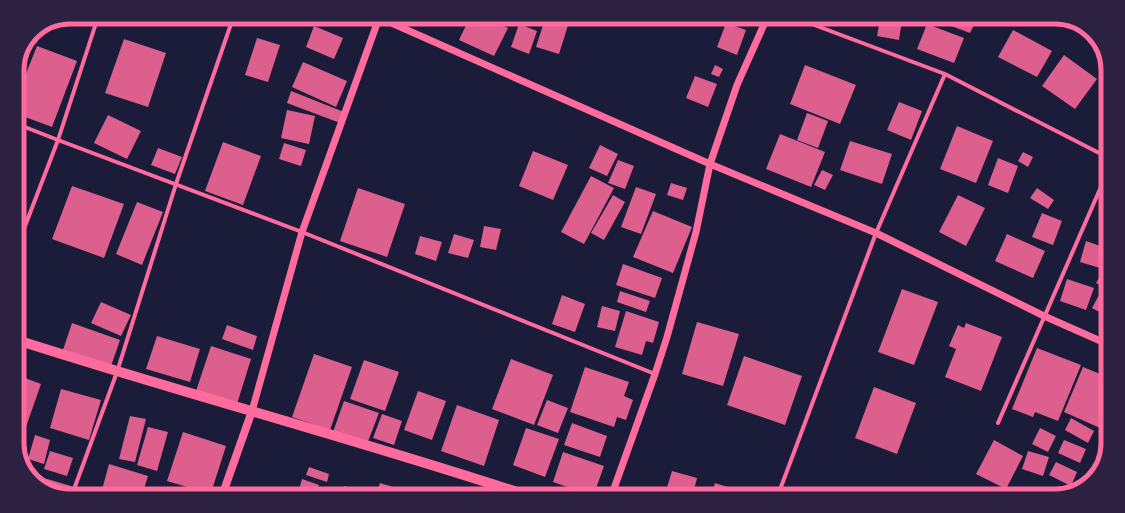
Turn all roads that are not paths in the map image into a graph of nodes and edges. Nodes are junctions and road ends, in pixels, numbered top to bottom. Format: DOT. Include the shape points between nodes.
graph roads {
  1 [pos="96,24"];
  2 [pos="231,24"];
  3 [pos="378,24"];
  4 [pos="394,24"];
  5 [pos="764,24"];
  6 [pos="812,24"];
  7 [pos="945,74"];
  8 [pos="24,127"];
  9 [pos="58,140"];
  10 [pos="1101,154"];
  11 [pos="710,164"];
  12 [pos="176,184"];
  13 [pos="1101,187"];
  14 [pos="24,230"];
  15 [pos="302,232"];
  16 [pos="876,233"];
  17 [pos="1044,316"];
  18 [pos="1101,341"];
  19 [pos="24,342"];
  20 [pos="117,372"];
  21 [pos="655,374"];
  22 [pos="252,411"];
  23 [pos="998,423"];
  24 [pos="74,489"];
  25 [pos="224,489"];
  26 [pos="508,489"];
  27 [pos="614,489"];
  28 [pos="780,489"];
  1 -- 9 [label="street"];
  2 -- 12 [label="street"];
  3 -- 15 [label="street"];
  4 -- 11 [label="street"];
  5 -- 11 [label="street" via="737,85"];
  6 -- 7 [label="street"];
  7 -- 10 [label="street"];
  7 -- 16 [label="street"];
  8 -- 9 [label="street"];
  9 -- 12 [label="street"];
  9 -- 14 [label="street"];
  11 -- 16 [label="street"];
  11 -- 21 [label="street" via="696,232"];
  12 -- 15 [label="street"];
  12 -- 20 [label="street"];
  13 -- 17 [label="street"];
  15 -- 21 [label="street"];
  15 -- 22 [label="street"];
  16 -- 17 [label="street"];
  16 -- 28 [label="street"];
  17 -- 18 [label="street"];
  17 -- 23 [label="street"];
  19 -- 20 [label="main road"];
  20 -- 22 [label="main road"];
  20 -- 24 [label="street"];
  21 -- 27 [label="street"];
  22 -- 25 [label="main road"];
  22 -- 26 [label="main road"];
}
